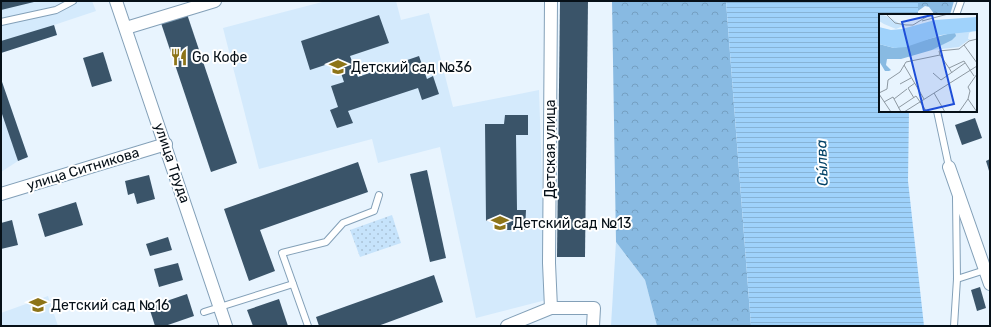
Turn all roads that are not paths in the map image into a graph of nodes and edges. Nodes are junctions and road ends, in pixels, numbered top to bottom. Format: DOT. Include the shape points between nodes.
graph roads {
  1 [pos="73,1"];
  2 [pos="116,1"];
  3 [pos="215,1"];
  4 [pos="551,1"];
  5 [pos="961,1"];
  6 [pos="956,14"];
  7 [pos="1,22"];
  8 [pos="126,28"];
  9 [pos="937,112"];
  10 [pos="166,144"];
  11 [pos="949,167"];
  12 [pos="956,188"];
  13 [pos="1,194"];
  14 [pos="379,195"];
  15 [pos="985,270"];
  16 [pos="957,279"];
  17 [pos="294,284"];
  18 [pos="990,284"];
  19 [pos="220,307"];
  20 [pos="551,308"];
  21 [pos="204,312"];
  22 [pos="226,326"];
  23 [pos="308,326"];
  24 [pos="507,326"];
  25 [pos="593,326"];
  26 [pos="954,326"];
  1 -- 7 [label="lane" via="56,10"];
  2 -- 8 [label="street, улица Труда"];
  3 -- 8 [label="street"];
  4 -- 20 [label="street, Детская улица"];
  5 -- 6 [label="lane"];
  8 -- 10 [label="street, улица Труда"];
  9 -- 11 [label="lane"];
  10 -- 13 [label="street, улица Ситникова"];
  10 -- 19 [label="street, улица Труда"];
  11 -- 12 [label="street"];
  12 -- 15 [label="street"];
  12 -- 16 [label="lane"];
  14 -- 17 [label="lane" via="374,211 343,223 326,242 282,253"];
  15 -- 16 [label="lane"];
  15 -- 18 [label="street"];
  16 -- 26 [label="lane"];
  17 -- 19 [label="lane"];
  17 -- 23 [label="lane"];
  19 -- 21 [label="lane"];
  19 -- 22 [label="street, улица Труда"];
  20 -- 24 [label="street"];
  20 -- 25 [label="street" via="594,308"];
}
